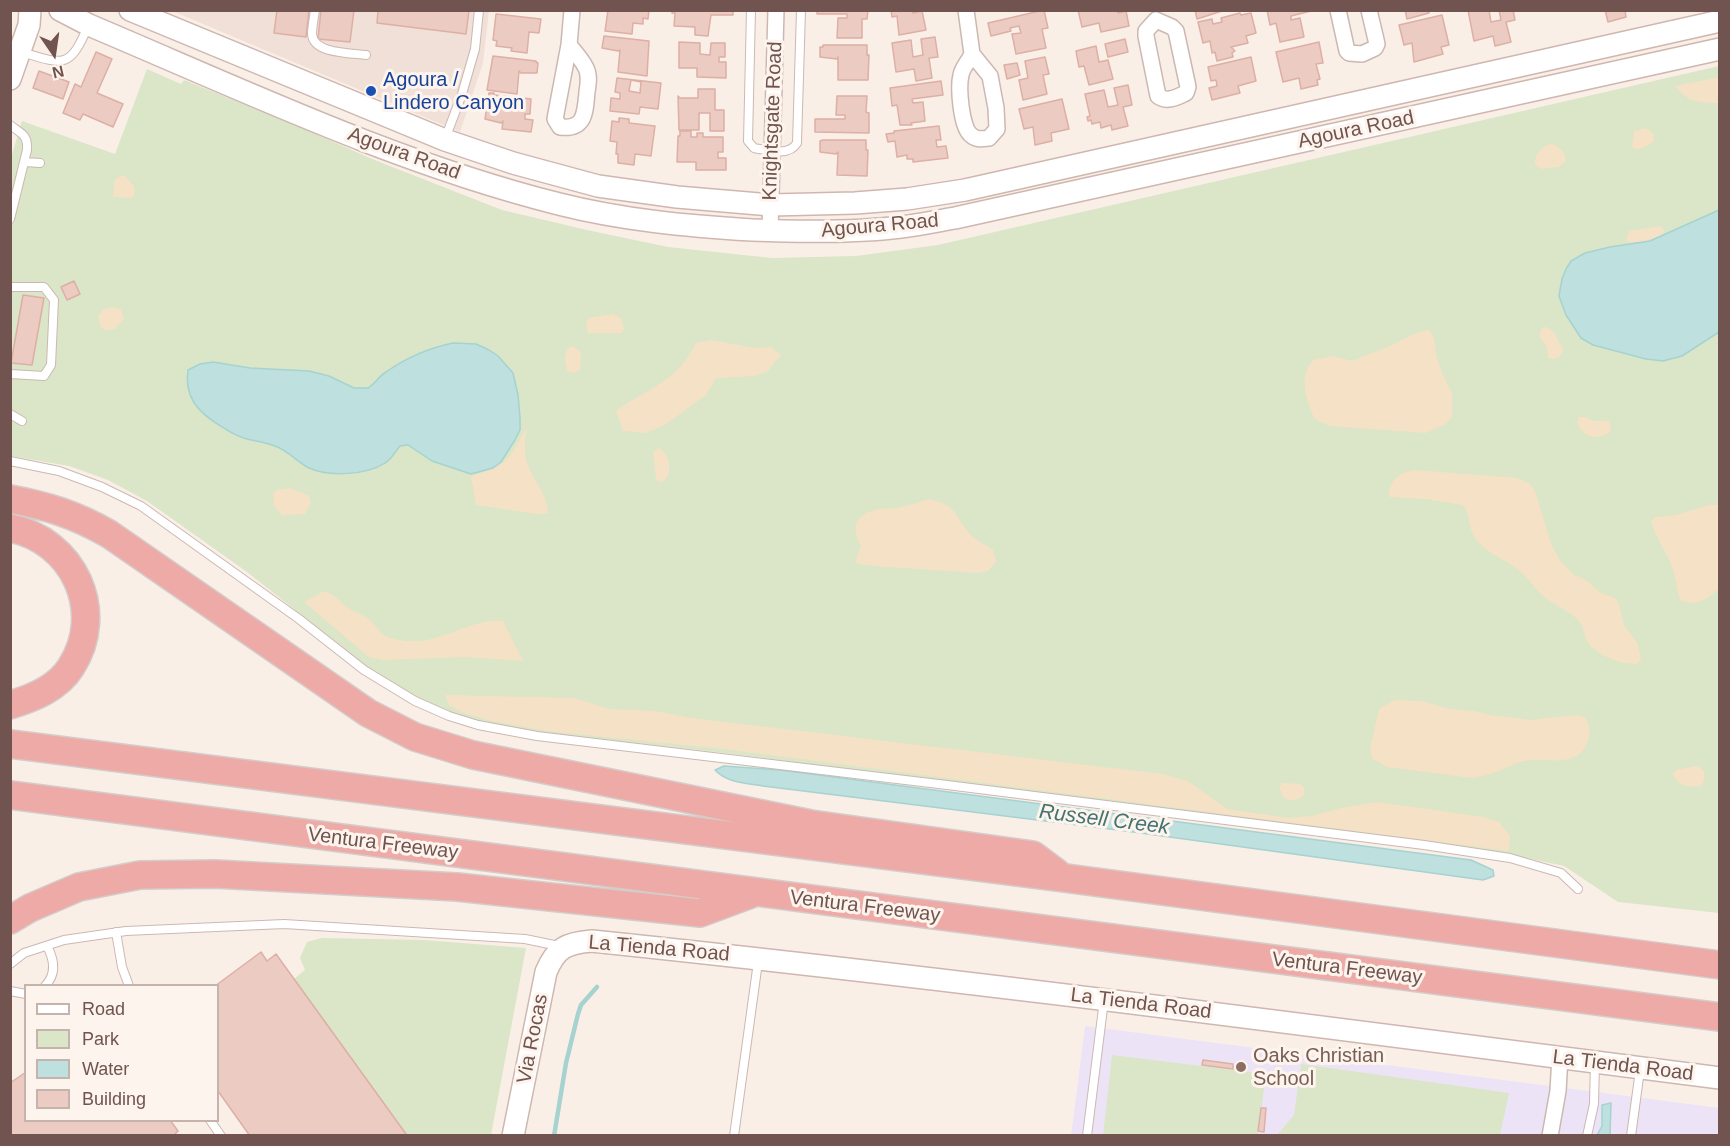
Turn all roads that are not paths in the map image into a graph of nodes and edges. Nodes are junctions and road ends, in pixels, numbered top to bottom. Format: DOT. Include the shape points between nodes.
graph roads {
  1 [pos="30,10"];
  2 [pos="60,10"];
  3 [pos="130,10"];
  4 [pos="315,10"];
  5 [pos="480,10"];
  6 [pos="572,10"];
  7 [pos="751,10"];
  8 [pos="776,10"];
  9 [pos="801,10"];
  10 [pos="966,10"];
  11 [pos="1338,10"];
  12 [pos="1370,10"];
  13 [pos="1155,15"];
  14 [pos="1719,21"];
  15 [pos="89,25"];
  16 [pos="569,45"];
  17 [pos="1719,49"];
  18 [pos="20,51"];
  19 [pos="972,54"];
  20 [pos="366,55"];
  21 [pos="10,79"];
  22 [pos="10,125"];
  23 [pos="445,140"];
  24 [pos="773,151"];
  25 [pos="25,162"];
  26 [pos="40,163"];
  27 [pos="434,167"];
  28 [pos="771,205"];
  29 [pos="10,219"];
  30 [pos="770,231"];
  31 [pos="10,288"];
  32 [pos="10,374"];
  33 [pos="10,414"];
  34 [pos="22,421"];
  35 [pos="10,461"];
  36 [pos="10,499"];
  37 [pos="10,528"];
  38 [pos="10,705"];
  39 [pos="10,744"];
  40 [pos="10,795"];
  41 [pos="1065,878"];
  42 [pos="1578,889"];
  43 [pos="755,892"];
  44 [pos="10,920"];
  45 [pos="117,932"];
  46 [pos="47,946"];
  47 [pos="563,947"];
  48 [pos="759,958"];
  49 [pos="10,964"];
  50 [pos="1719,965"];
  51 [pos="47,984"];
  52 [pos="128,984"];
  53 [pos="1105,999"];
  54 [pos="1719,1017"];
  55 [pos="1560,1057"];
  56 [pos="1595,1062"];
  57 [pos="1640,1068"];
  58 [pos="1719,1078"];
  59 [pos="211,1122"];
  60 [pos="221,1136"];
  61 [pos="513,1136"];
  62 [pos="734,1136"];
  63 [pos="1087,1136"];
  64 [pos="1550,1136"];
  65 [pos="1587,1136"];
  66 [pos="1631,1136"];
  1 -- 18 [label="main road"];
  2 -- 15 [label="main road, Agoura Road"];
  3 -- 23 [label="main road, Agoura Road"];
  4 -- 20 [label="lane" via="315,44 323,49"];
  5 -- 23 [label="lane" via="475,50"];
  6 -- 16 [label="street"];
  7 -- 24 [label="lane" via="748,141 754,148"];
  8 -- 24 [label="street, Knightsgate Road"];
  9 -- 24 [label="lane" via="797,144 789,150"];
  10 -- 19 [label="street"];
  11 -- 12 [label="street" via="1349,54 1362,54 1377,44"];
  13 -- 13 [label="street" via="1146,36 1158,96 1174,99 1186,93 1188,87 1176,31"];
  14 -- 28 [label="main road, Agoura Road" via="965,189 907,199"];
  15 -- 18 [label="lane" via="70,58 54,62"];
  15 -- 27 [label="main road, Agoura Road"];
  16 -- 16 [label="street" via="555,119 560,127 571,129 585,113 588,75"];
  17 -- 30 [label="main road, Agoura Road" via="955,219 832,232"];
  18 -- 21 [label="main road"];
  19 -- 19 [label="street" via="961,75 965,125 969,135 989,138 997,129 990,76"];
  22 -- 25 [label="lane" via="28,141"];
  23 -- 27 [label="main road"];
  23 -- 28 [label="main road, Agoura Road" via="598,186"];
  24 -- 28 [label="street, Knightsgate Road"];
  25 -- 26 [label="lane"];
  25 -- 29 [label="lane"];
  27 -- 30 [label="main road, Agoura Road" via="561,204 629,218"];
  28 -- 30 [label="street, Knightsgate Road"];
  31 -- 32 [label="lane" via="44,286 54,300 51,365 44,376"];
  33 -- 34 [label="lane"];
  35 -- 42 [label="lane" via="59,471 141,506 385,684 449,716 478,725 537,736 1446,848 1510,858 1562,873"];
  36 -- 41 [label="highway" via="55,508 109,534 368,713 415,737 473,754 811,824 1033,855"];
  37 -- 38 [label="highway" via="44,541 66,561 78,578 85,623 82,645 71,668 52,686"];
  39 -- 41 [label="highway"];
  40 -- 43 [label="highway, Ventura Freeway"];
  41 -- 50 [label="highway"];
  43 -- 44 [label="highway" via="700,913 457,887 215,874 140,875 79,887"];
  43 -- 54 [label="highway, Ventura Freeway"];
  45 -- 46 [label="lane"];
  45 -- 47 [label="lane" via="284,924 525,939"];
  45 -- 52 [label="lane"];
  46 -- 49 [label="lane" via="24,953"];
  46 -- 51 [label="lane" via="53,957 53,970"];
  47 -- 48 [label="main road, La Tienda Road" via="592,941"];
  47 -- 61 [label="main road, Via Rocas" via="546,972"];
  48 -- 53 [label="main road, La Tienda Road"];
  48 -- 62 [label="lane"];
  53 -- 55 [label="main road, La Tienda Road"];
  53 -- 63 [label="lane"];
  55 -- 56 [label="main road, La Tienda Road"];
  55 -- 64 [label="street"];
  56 -- 57 [label="main road, La Tienda Road"];
  56 -- 65 [label="lane" via="1594,1104"];
  57 -- 58 [label="main road, La Tienda Road"];
  57 -- 66 [label="lane"];
  59 -- 60 [label="lane"];
}
